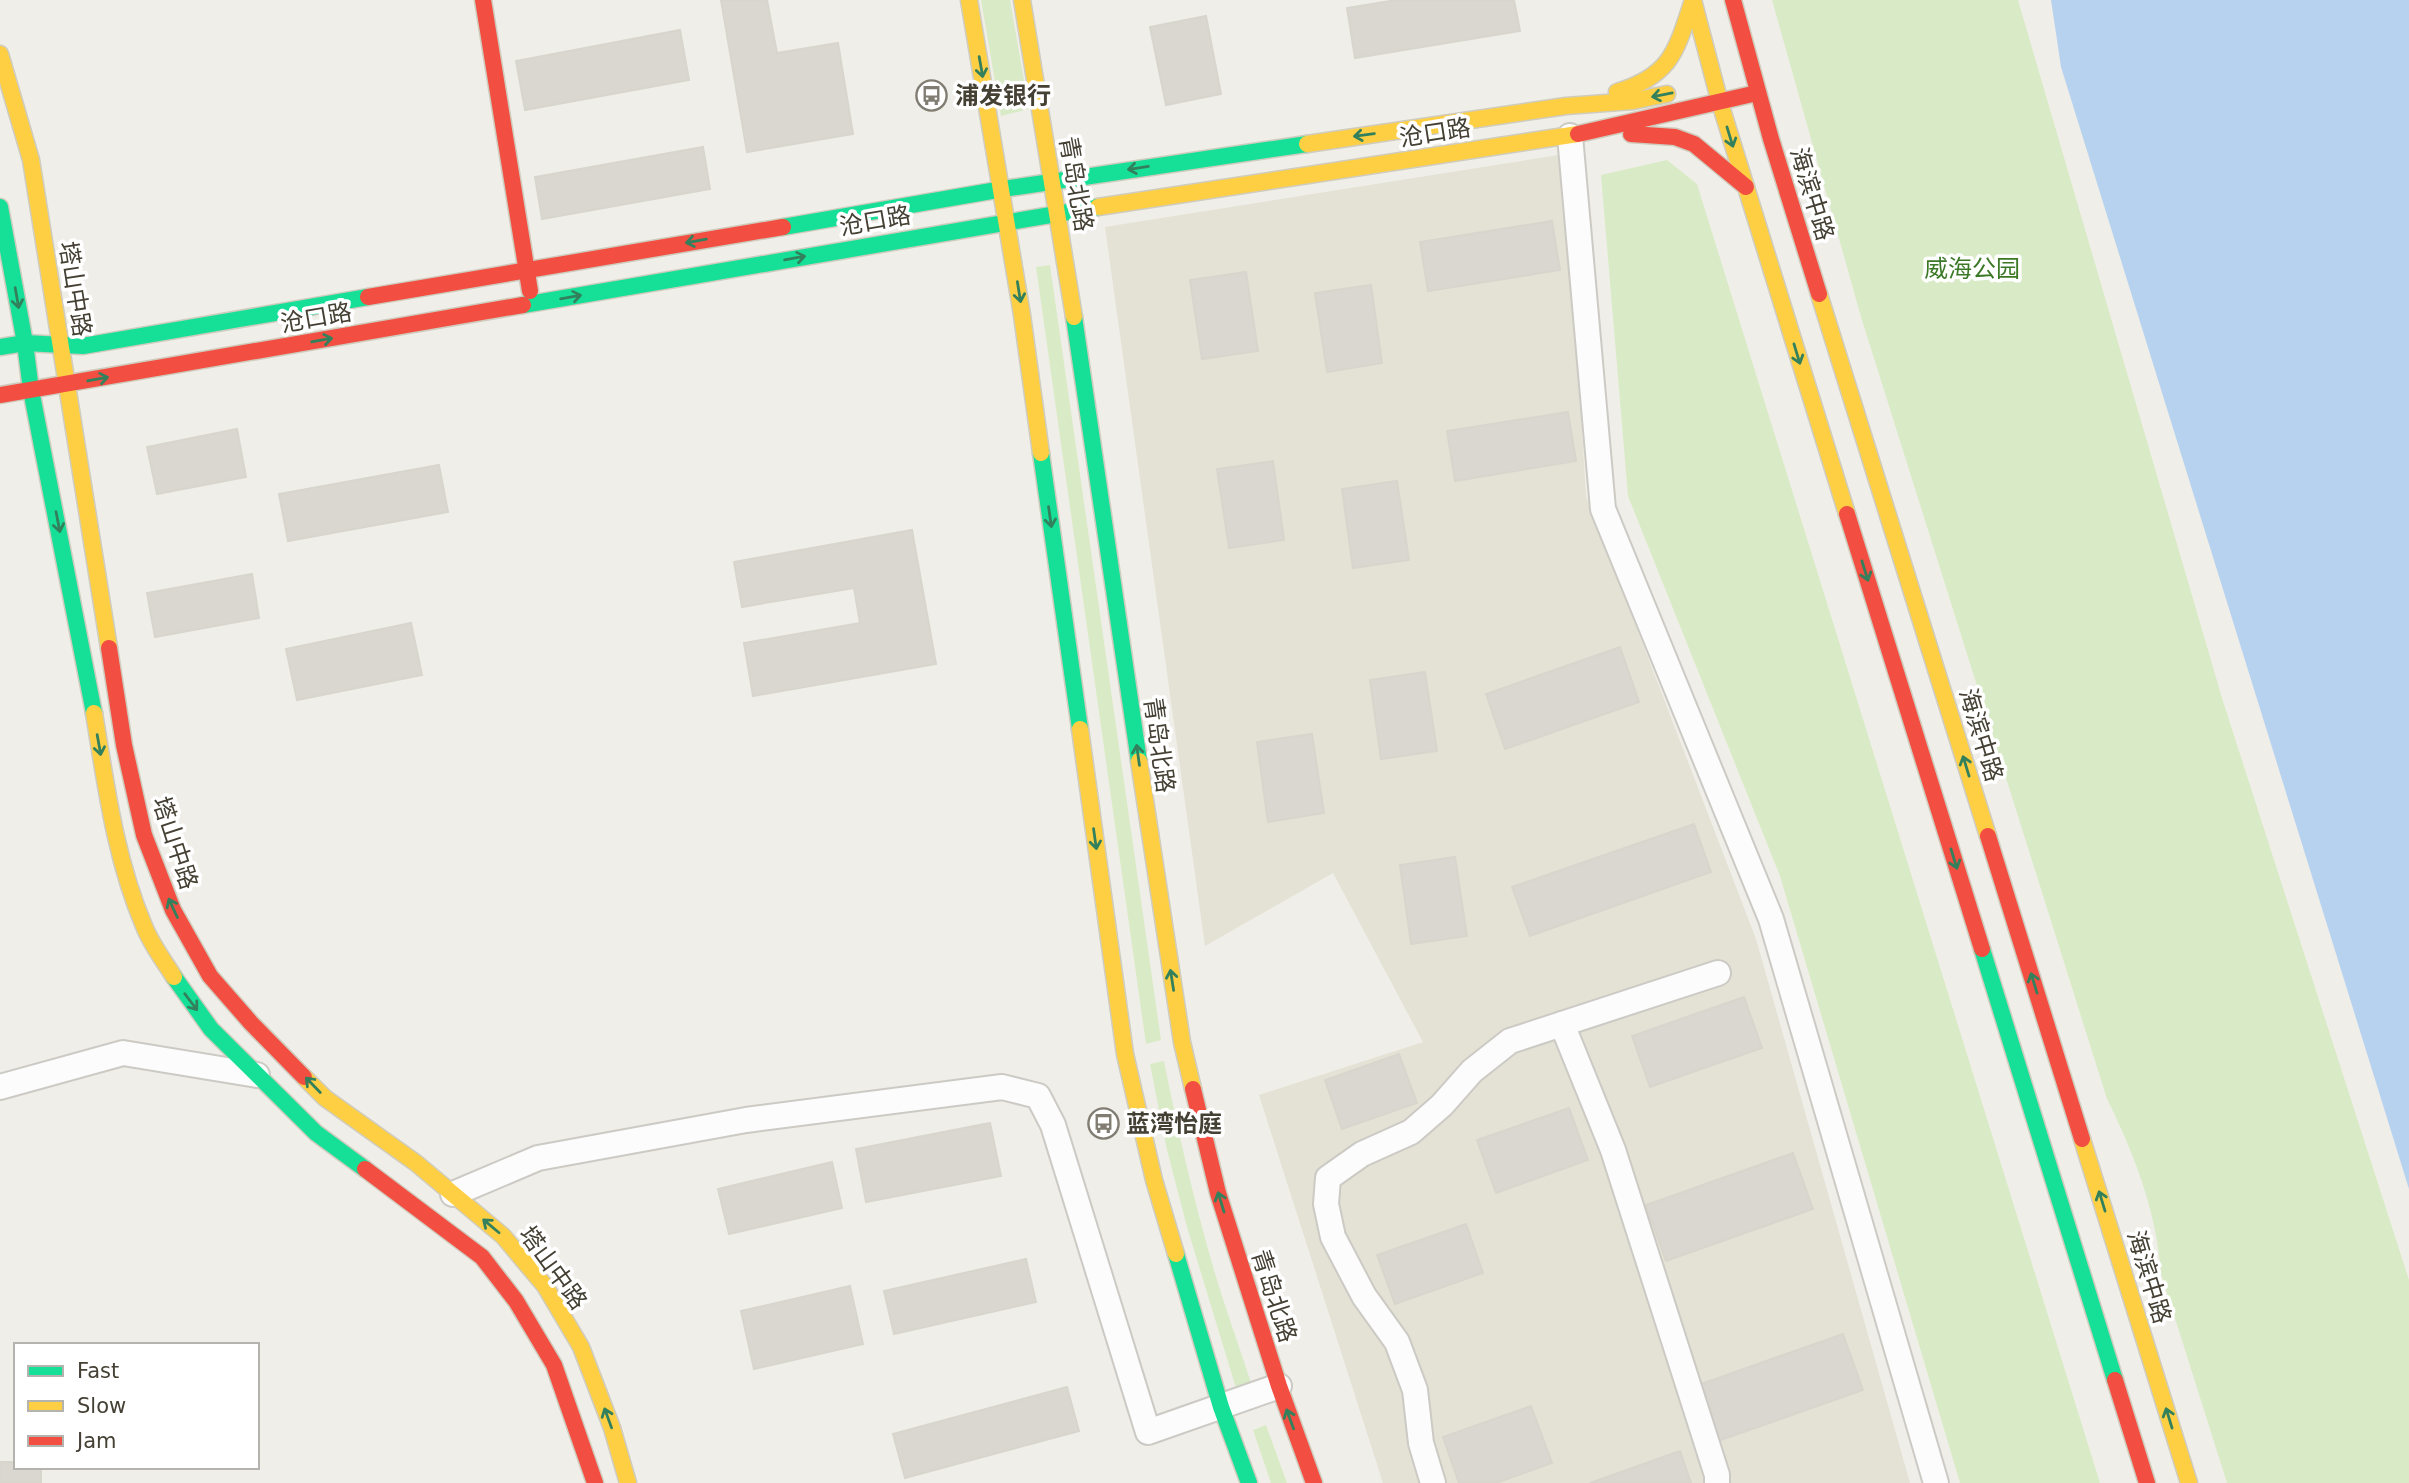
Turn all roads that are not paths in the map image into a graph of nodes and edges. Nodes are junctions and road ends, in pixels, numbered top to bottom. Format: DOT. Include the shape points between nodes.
graph roads {
  1 [pos="483,0"];
  2 [pos="969,0"];
  3 [pos="1022,0"];
  4 [pos="1693,0"];
  5 [pos="1733,0"];
  6 [pos="0,54"];
  7 [pos="1720,83"];
  8 [pos="1757,93"];
  9 [pos="1586,103"];
  10 [pos="1720,103"];
  11 [pos="1582,134"];
  12 [pos="1053,181"];
  13 [pos="1746,187"];
  14 [pos="1003,189"];
  15 [pos="0,207"];
  16 [pos="1059,213"];
  17 [pos="1007,221"];
  18 [pos="526,270"];
  19 [pos="532,303"];
  20 [pos="25,343"];
  21 [pos="60,346"];
  22 [pos="0,347"];
  23 [pos="67,384"];
  24 [pos="31,390"];
  25 [pos="0,395"];
  26 [pos="1718,973"];
  27 [pos="1562,1024"];
  28 [pos="257,1075"];
  29 [pos="0,1087"];
  30 [pos="453,1194"];
  31 [pos="1279,1386"];
  32 [pos="1221,1407"];
  33 [pos="594,1483"];
  34 [pos="628,1483"];
  35 [pos="1249,1483"];
  36 [pos="1314,1483"];
  37 [pos="1433,1483"];
  38 [pos="1717,1483"];
  39 [pos="1936,1483"];
  40 [pos="2147,1483"];
  41 [pos="2189,1483"];
  1 -- 18 [label="main road"];
  2 -- 14 [label="main road, one-way"];
  3 -- 12 [label="main road, 青岛北路"];
  4 -- 7 [label="main road, 海滨中路"];
  4 -- 9 [label="main road" via="1678,44 1663,68 1645,83"];
  5 -- 7 [label="main road, 海滨中路"];
  6 -- 21 [label="main road, 塔山中路" via="32,160"];
  7 -- 8 [label="main road, 海滨中路"];
  7 -- 9 [label="main road, 沧口路, one-way" via="1633,101"];
  7 -- 10 [label="main road, 海滨中路"];
  8 -- 10 [label="main road, 沧口路"];
  41 -- 8 [label="main road, 海滨中路, one-way"];
  9 -- 12 [label="main road, 沧口路, one-way"];
  10 -- 11 [label="main road, 沧口路"];
  10 -- 13 [label="main road, 海滨中路, one-way"];
  11 -- 13 [label="main road" via="1675,137 1709,154"];
  11 -- 16 [label="main road, 沧口路"];
  11 -- 39 [label="street" via="1603,509 1771,919"];
  12 -- 14 [label="main road, 沧口路"];
  12 -- 16 [label="main road, 青岛北路"];
  13 -- 40 [label="main road, 海滨中路, one-way"];
  14 -- 17 [label="main road"];
  14 -- 18 [label="main road, 沧口路, one-way"];
  15 -- 20 [label="main road, 塔山中路, one-way"];
  16 -- 17 [label="main road, 沧口路"];
  31 -- 16 [label="main road, 青岛北路, one-way" via="1218,1194 1182,1042"];
  19 -- 17 [label="main road, 沧口路, one-way"];
  17 -- 32 [label="main road, one-way" via="1125,1054 1154,1180"];
  18 -- 19 [label="main road"];
  18 -- 21 [label="main road, 沧口路" via="83,346"];
  23 -- 19 [label="main road, 沧口路, one-way"];
  20 -- 21 [label="main road, 沧口路"];
  20 -- 22 [label="main road, 沧口路"];
  20 -- 24 [label="main road, 塔山中路"];
  21 -- 23 [label="main road, 塔山中路"];
  23 -- 24 [label="main road, 沧口路"];
  30 -- 23 [label="main road, 塔山中路, one-way" via="325,1098 251,1023 210,976 173,910 144,835 124,745"];
  24 -- 25 [label="main road, 沧口路"];
  24 -- 28 [label="main road, 塔山中路, one-way" via="125,875 145,929 178,985 211,1029"];
  26 -- 27 [label="street"];
  27 -- 37 [label="street" via="1510,1041 1472,1071 1443,1105 1411,1132 1362,1154 1328,1178 1326,1204 1333,1237 1364,1296 1397,1342 1415,1390 1421,1443"];
  27 -- 38 [label="street" via="1613,1150"];
  28 -- 29 [label="street" via="123,1053"];
  28 -- 33 [label="main road, 塔山中路" via="316,1133 482,1257 516,1301 554,1365"];
  30 -- 32 [label="street" via="538,1158 746,1120 1002,1087 1038,1096 1053,1125 1148,1432"];
  34 -- 30 [label="main road, 塔山中路, one-way" via="581,1347 545,1286 503,1236"];
  31 -- 32 [label="street"];
  36 -- 31 [label="main road, 青岛北路, one-way"];
  32 -- 35 [label="main road"];
}
